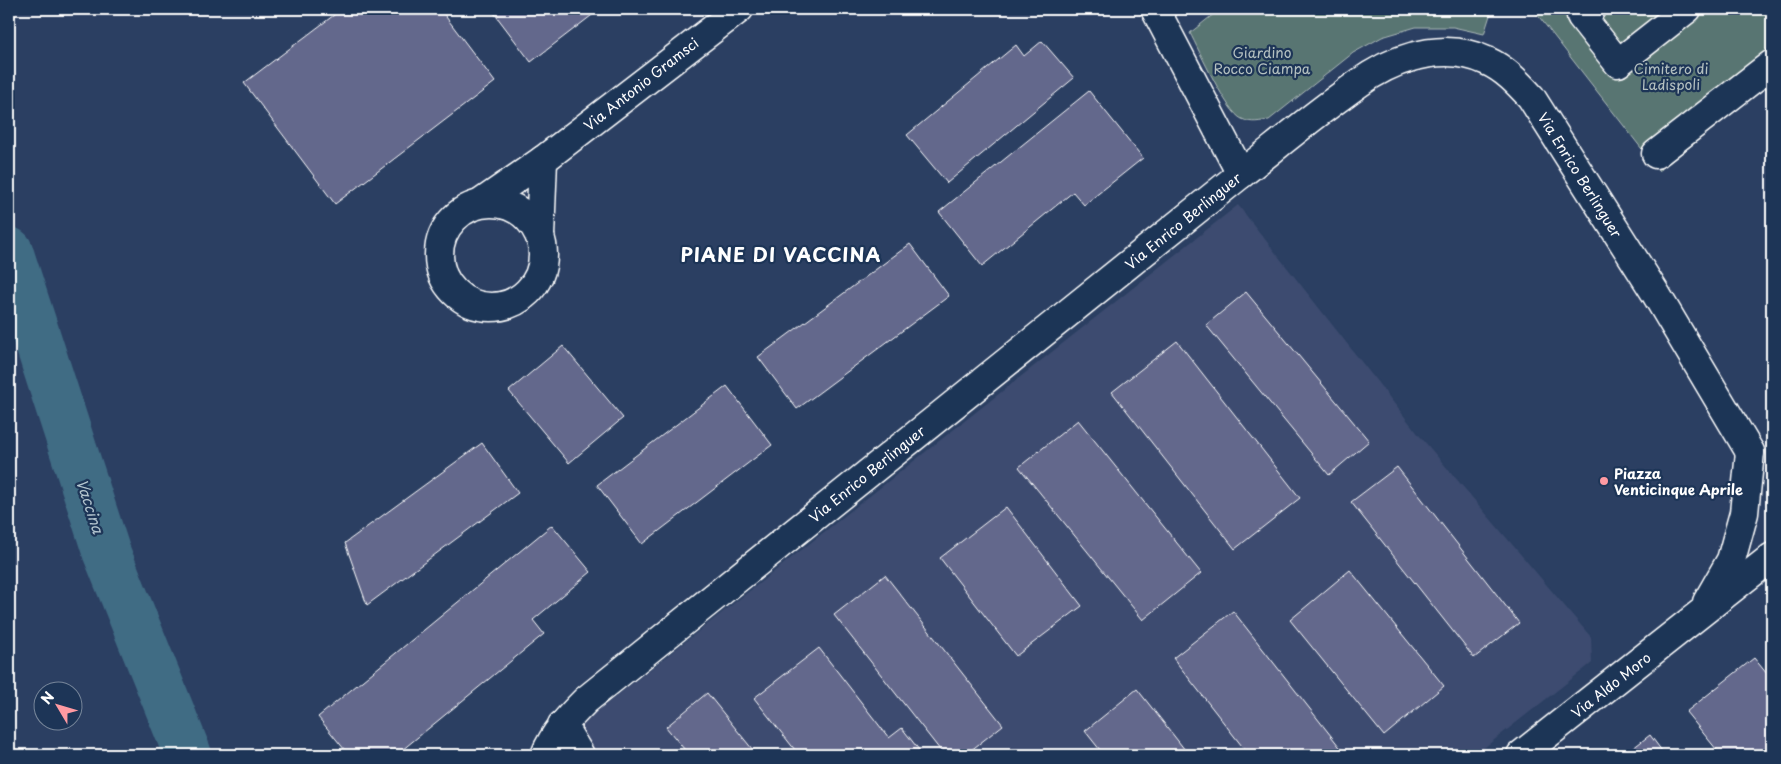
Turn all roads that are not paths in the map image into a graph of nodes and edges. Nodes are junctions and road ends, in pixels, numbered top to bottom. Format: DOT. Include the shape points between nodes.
graph roads {
  1 [pos="738,9"];
  2 [pos="1155,9"];
  3 [pos="1590,9"];
  4 [pos="1687,9"];
  5 [pos="1772,64"];
  6 [pos="1656,154"];
  7 [pos="543,160"];
  8 [pos="1241,174"];
  9 [pos="481,203"];
  10 [pos="540,236"];
  11 [pos="1761,454"];
  12 [pos="1772,557"];
  13 [pos="1700,614"];
  14 [pos="562,725"];
  15 [pos="545,755"];
  16 [pos="580,755"];
  17 [pos="1521,755"];
  1 -- 7 [label="street, Via Antonio Gramsci"];
  2 -- 8 [label="street"];
  3 -- 4 [label="street" via="1581,16 1618,63"];
  5 -- 6 [label="street"];
  7 -- 9 [label="street, Via Antonio Gramsci"];
  7 -- 10 [label="street, Via Antonio Gramsci"];
  8 -- 11 [label="street, Via Enrico Berlinguer" via="1325,108 1388,66 1437,52 1472,55 1488,61 1503,70 1531,97"];
  8 -- 14 [label="street, Via Enrico Berlinguer" via="586,700"];
  9 -- 10 [label="street, Via Antonio Gramsci" via="496,202 516,209 533,223"];
  9 -- 10 [label="street, Via Antonio Gramsci" via="464,210 450,222 441,238 438,256 446,282 466,302 483,308 501,307 518,301 532,288 541,272 544,254"];
  11 -- 13 [label="street" via="1731,560"];
  12 -- 13 [label="street, Via Aldo Moro"];
  13 -- 17 [label="street, Via Aldo Moro"];
  14 -- 15 [label="street, Via Enrico Berlinguer"];
  14 -- 16 [label="street"];
}
